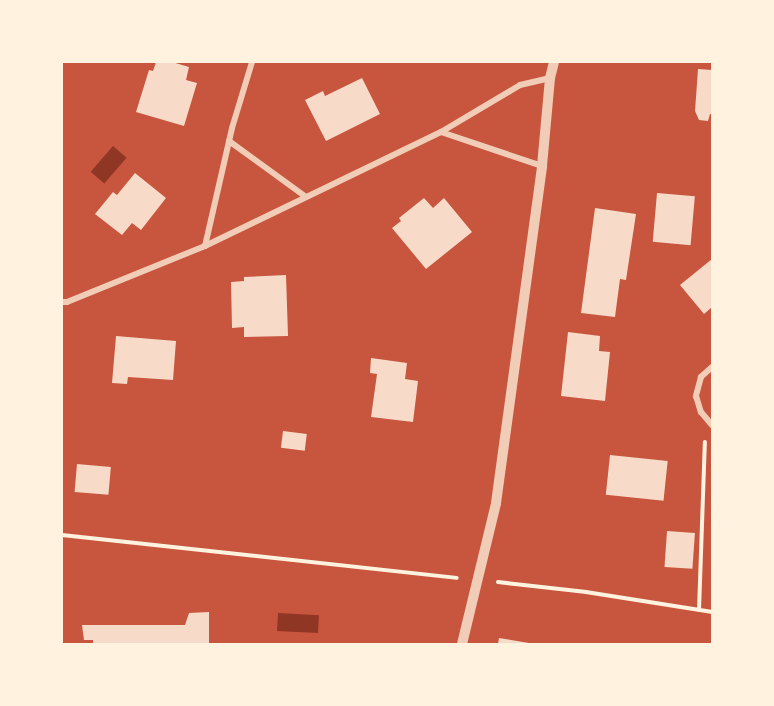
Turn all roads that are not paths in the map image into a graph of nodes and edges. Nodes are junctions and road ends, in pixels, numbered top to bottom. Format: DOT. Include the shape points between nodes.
graph roads {
  1 [pos="252,62"];
  2 [pos="554,62"];
  3 [pos="550,78"];
  4 [pos="441,132"];
  5 [pos="229,141"];
  6 [pos="542,166"];
  7 [pos="306,197"];
  8 [pos="205,246"];
  9 [pos="62,302"];
  10 [pos="712,367"];
  11 [pos="712,424"];
  12 [pos="462,645"];
  1 -- 5 [label="street"];
  2 -- 3 [label="street"];
  3 -- 4 [label="street" via="520,85"];
  3 -- 6 [label="street"];
  4 -- 6 [label="street"];
  4 -- 7 [label="street"];
  5 -- 7 [label="street"];
  5 -- 8 [label="street"];
  6 -- 12 [label="street" via="496,503"];
  7 -- 8 [label="street"];
  8 -- 9 [label="street"];
  10 -- 11 [label="street" via="701,377 696,396"];
}
